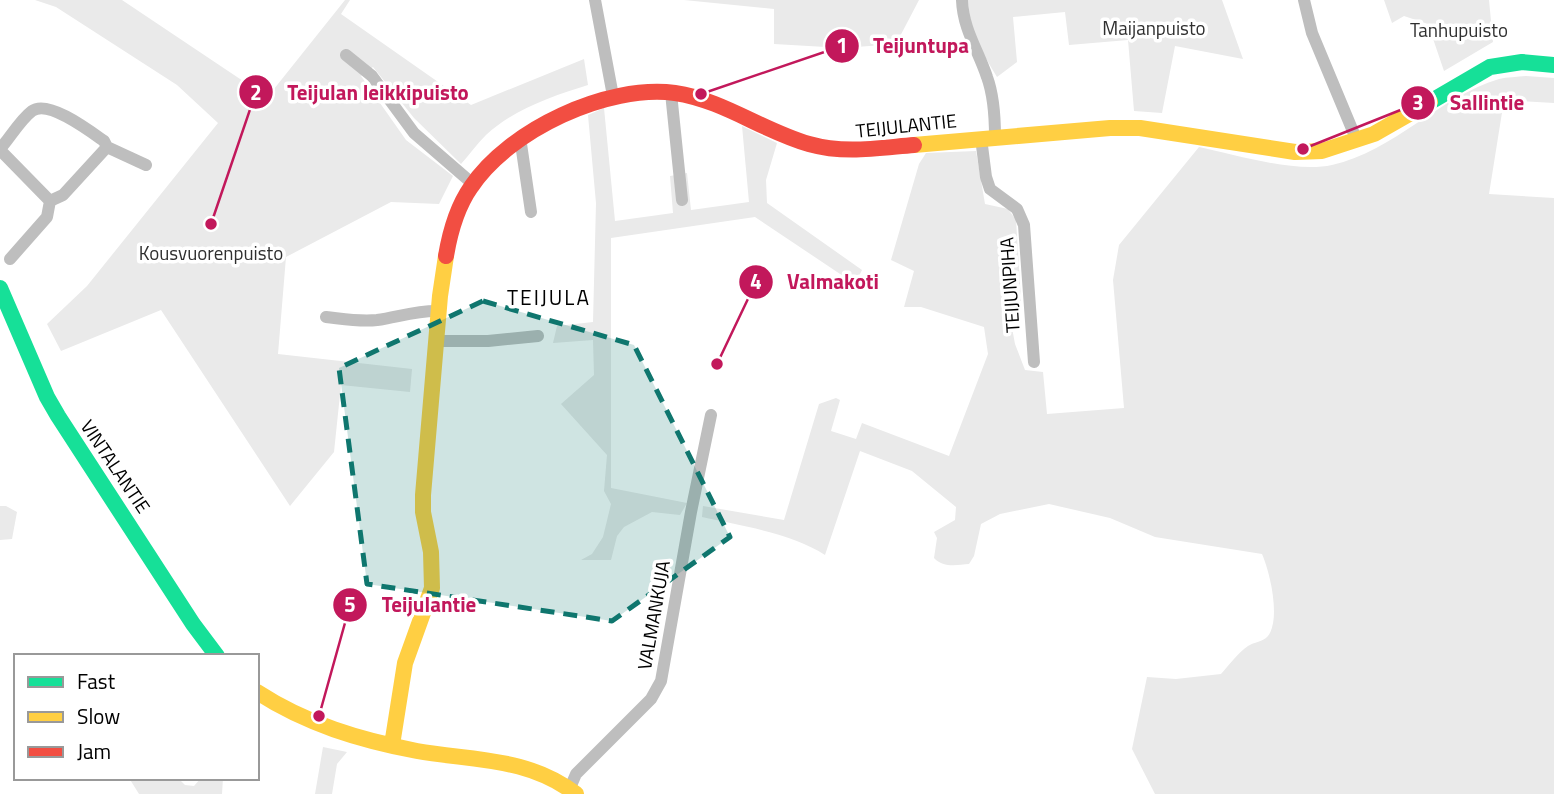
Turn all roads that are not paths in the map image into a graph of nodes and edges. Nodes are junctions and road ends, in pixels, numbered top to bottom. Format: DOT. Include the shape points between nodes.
graph roads {
  1 [pos="595,0"];
  2 [pos="962,0"];
  3 [pos="1304,0"];
  4 [pos="346,55"];
  5 [pos="1554,65"];
  6 [pos="671,93"];
  7 [pos="613,96"];
  8 [pos="520,137"];
  9 [pos="988,138"];
  10 [pos="1357,141"];
  11 [pos="107,147"];
  12 [pos="0,149"];
  13 [pos="146,165"];
  14 [pos="468,179"];
  15 [pos="682,200"];
  16 [pos="50,201"];
  17 [pos="531,212"];
  18 [pos="10,259"];
  19 [pos="0,288"];
  20 [pos="439,311"];
  21 [pos="327,317"];
  22 [pos="538,336"];
  23 [pos="436,341"];
  24 [pos="1034,362"];
  25 [pos="711,415"];
  26 [pos="216,654"];
  27 [pos="259,693"];
  28 [pos="392,745"];
  29 [pos="573,791"];
  1 -- 7 [label="street"];
  2 -- 9 [label="street, TEIJUNPIHA" via="967,34 992,93"];
  3 -- 10 [label="street" via="1312,33"];
  4 -- 14 [label="street" via="372,76 414,133"];
  5 -- 10 [label="street, TEIJULANTIE" via="1490,66"];
  6 -- 7 [label="street, TEIJULANTIE"];
  6 -- 9 [label="street, TEIJULANTIE" via="709,102 798,141 833,149"];
  6 -- 15 [label="street"];
  7 -- 8 [label="street, TEIJULANTIE"];
  8 -- 14 [label="street, TEIJULANTIE"];
  8 -- 17 [label="street"];
  9 -- 10 [label="street, TEIJULANTIE" via="1140,128 1308,152"];
  9 -- 24 [label="street, TEIJUNPIHA" via="986,177 990,189 1017,209 1024,225"];
  11 -- 12 [label="street" via="55,111 40,108 32,111"];
  11 -- 13 [label="street"];
  11 -- 16 [label="street" via="63,195"];
  12 -- 16 [label="street"];
  14 -- 20 [label="street, TEIJULANTIE" via="454,223"];
  16 -- 18 [label="street" via="47,217"];
  19 -- 26 [label="street, VINTALANTIE" via="61,422"];
  20 -- 21 [label="street" via="358,321"];
  20 -- 23 [label="street, TEIJULANTIE"];
  22 -- 23 [label="street"];
  23 -- 28 [label="street, TEIJULANTIE" via="423,495 432,588 405,663"];
  25 -- 29 [label="street, VALMANKUJA" via="661,681 651,699 576,774"];
  27 -- 28 [label="street" via="328,728"];
  28 -- 29 [label="street" via="509,764 542,773"];
}
